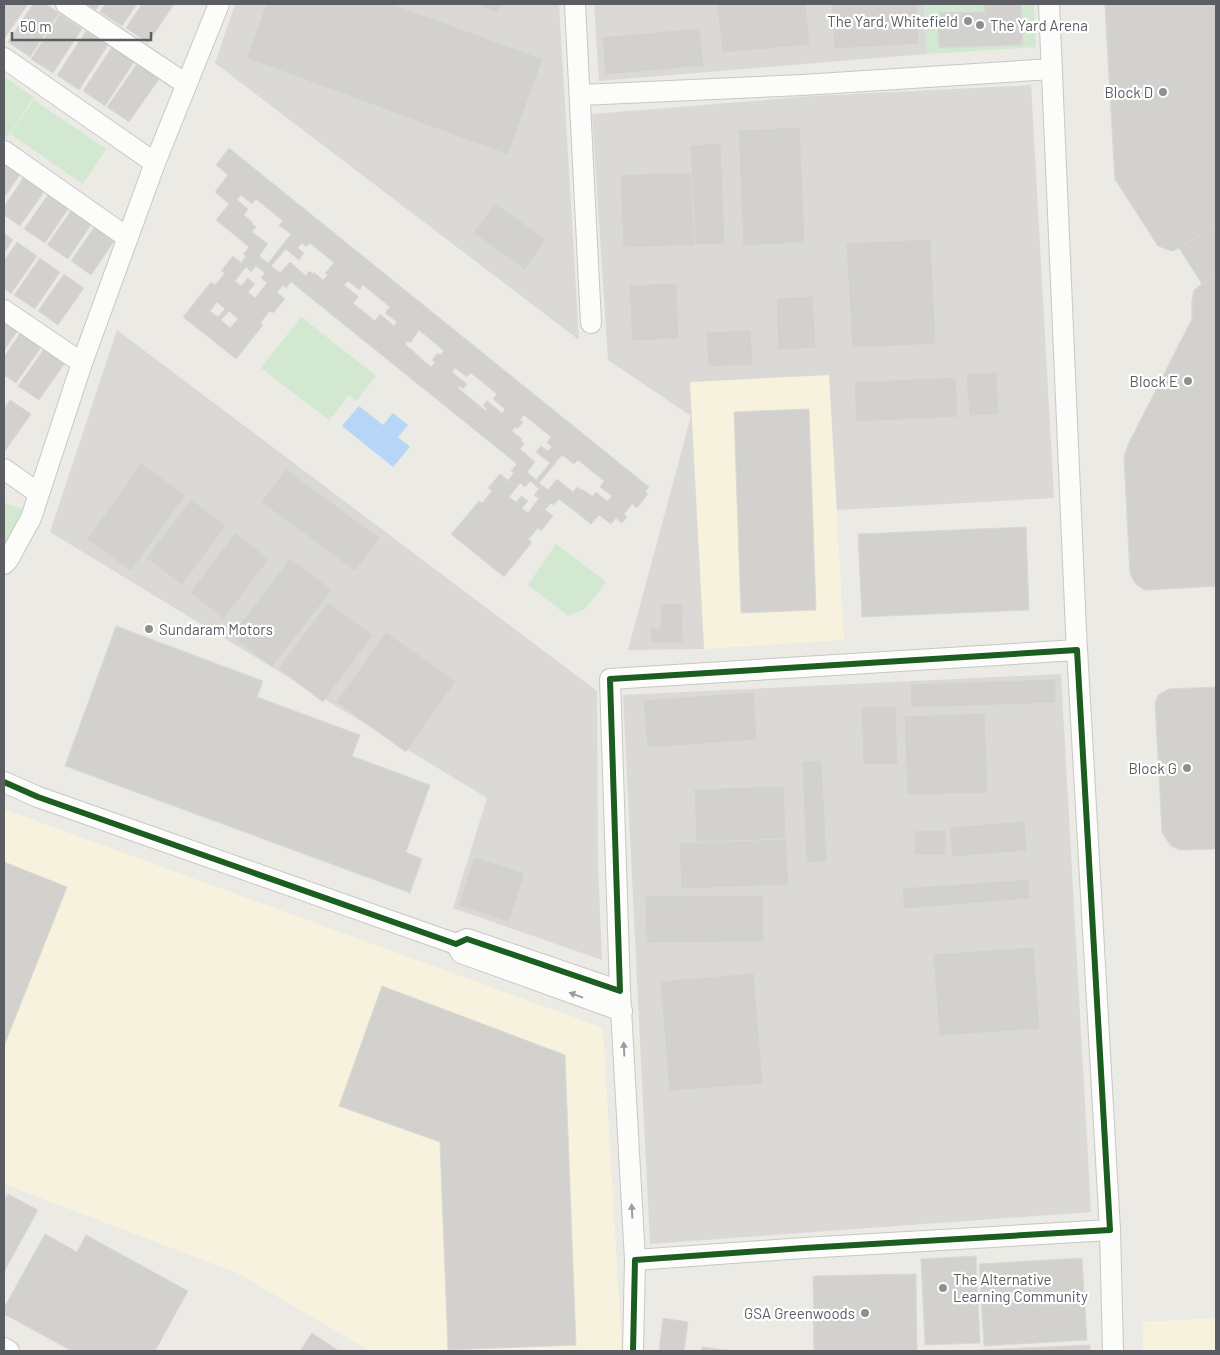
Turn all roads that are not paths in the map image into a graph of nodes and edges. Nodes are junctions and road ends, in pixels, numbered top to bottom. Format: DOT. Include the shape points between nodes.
graph roads {
  1 [pos="66,4"];
  2 [pos="219,4"];
  3 [pos="575,4"];
  4 [pos="1050,4"];
  5 [pos="4,58"];
  6 [pos="1052,69"];
  7 [pos="186,84"];
  8 [pos="580,95"];
  9 [pos="4,151"];
  10 [pos="155,163"];
  11 [pos="128,238"];
  12 [pos="4,310"];
  13 [pos="591,323"];
  14 [pos="82,363"];
  15 [pos="4,469"];
  16 [pos="38,493"];
  17 [pos="4,564"];
  18 [pos="1077,650"];
  19 [pos="4,782"];
  20 [pos="456,944"];
  21 [pos="620,991"];
  22 [pos="622,1011"];
  23 [pos="1110,1230"];
  24 [pos="635,1260"];
  25 [pos="4,1348"];
  26 [pos="9,1351"];
  27 [pos="633,1351"];
  28 [pos="1113,1351"];
  1 -- 7 [label="street"];
  2 -- 7 [label="street"];
  3 -- 8 [label="street"];
  4 -- 6 [label="street"];
  5 -- 10 [label="street"];
  6 -- 8 [label="street"];
  6 -- 18 [label="street"];
  7 -- 10 [label="street"];
  8 -- 13 [label="street"];
  9 -- 11 [label="street"];
  10 -- 11 [label="street"];
  11 -- 14 [label="street"];
  12 -- 14 [label="street"];
  14 -- 16 [label="street"];
  15 -- 16 [label="street"];
  16 -- 17 [label="street" via="31,518"];
  18 -- 21 [label="street" via="610,679"];
  18 -- 23 [label="street"];
  19 -- 20 [label="street" via="38,797"];
  20 -- 21 [label="street" via="467,939"];
  22 -- 20 [label="street, one-way" via="461,953"];
  21 -- 22 [label="street"];
  24 -- 22 [label="street, one-way"];
  23 -- 24 [label="street"];
  23 -- 28 [label="street"];
  24 -- 27 [label="street"];
  25 -- 26 [label="street"];
}
